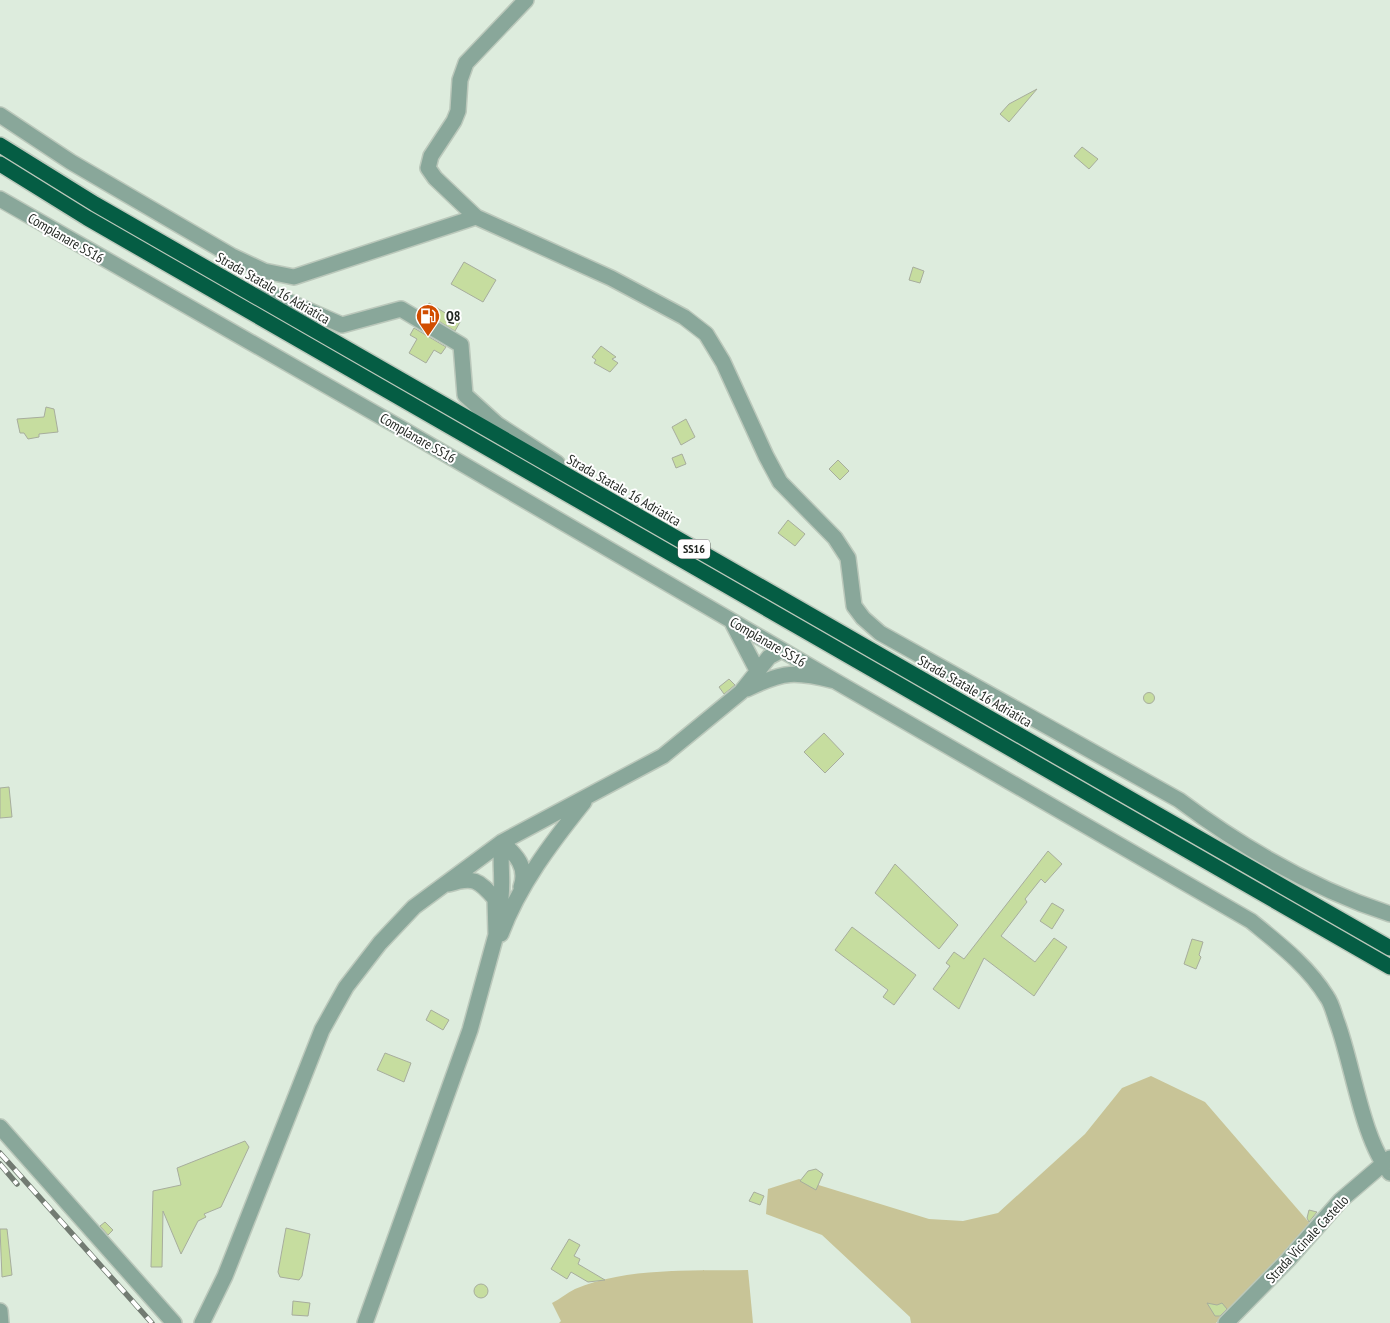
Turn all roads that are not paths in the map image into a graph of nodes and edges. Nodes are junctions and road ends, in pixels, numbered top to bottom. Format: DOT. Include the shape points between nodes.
graph roads {
  1 [pos="526,0"];
  2 [pos="0,114"];
  3 [pos="0,145"];
  4 [pos="0,164"];
  5 [pos="0,199"];
  6 [pos="476,217"];
  7 [pos="253,295"];
  8 [pos="574,480"];
  9 [pos="732,621"];
  10 [pos="782,650"];
  11 [pos="761,676"];
  12 [pos="835,681"];
  13 [pos="588,797"];
  14 [pos="502,842"];
  15 [pos="440,887"];
  16 [pos="516,899"];
  17 [pos="1390,914"];
  18 [pos="497,916"];
  19 [pos="1390,948"];
  20 [pos="1390,967"];
  21 [pos="488,968"];
  22 [pos="0,1127"];
  23 [pos="1388,1165"];
  24 [pos="0,1311"];
  25 [pos="2,1323"];
  26 [pos="174,1323"];
  27 [pos="202,1323"];
  28 [pos="365,1323"];
  29 [pos="1226,1323"];
  1 -- 6 [label="street" via="466,64 460,80 456,116 431,156 428,168"];
  2 -- 6 [label="street" via="151,211 232,256 264,271 286,276 294,277"];
  3 -- 7 [label="highway, Strada Statale 16 Adriatica / SS16"];
  4 -- 20 [label="highway, SS16" via="284,332"];
  5 -- 9 [label="street, Complanare SS16"];
  6 -- 17 [label="street" via="611,278 684,317 706,334 723,362 780,482 836,538 848,558 854,606 862,618 880,633 1179,800 1219,830 1289,870 1351,901"];
  7 -- 8 [label="highway, Strada Statale 16 Adriatica / SS16"];
  7 -- 8 [label="street" via="273,295 342,325 401,309 462,345 465,395 497,424 553,459"];
  8 -- 19 [label="highway, Strada Statale 16 Adriatica / SS16"];
  9 -- 10 [label="street, Complanare SS16"];
  9 -- 11 [label="street"];
  10 -- 11 [label="street" via="778,668"];
  10 -- 12 [label="street, Complanare SS16"];
  11 -- 12 [label="street" via="805,673"];
  11 -- 13 [label="street" via="664,756"];
  12 -- 23 [label="street" via="1251,922 1296,958 1328,997 1366,1123"];
  13 -- 14 [label="street"];
  13 -- 16 [label="street" via="561,830"];
  14 -- 15 [label="street"];
  14 -- 16 [label="street" via="524,869"];
  14 -- 18 [label="street" via="502,896"];
  15 -- 18 [label="street" via="470,879 482,883 495,899"];
  15 -- 27 [label="street" via="414,907 380,943 346,987 322,1030 225,1276"];
  16 -- 21 [label="street"];
  18 -- 21 [label="street"];
  21 -- 28 [label="street" via="470,1030"];
  22 -- 26 [label="street"];
  23 -- 29 [label="street, Strada Vicinale Castello" via="1341,1200"];
  24 -- 25 [label="street"];
}
